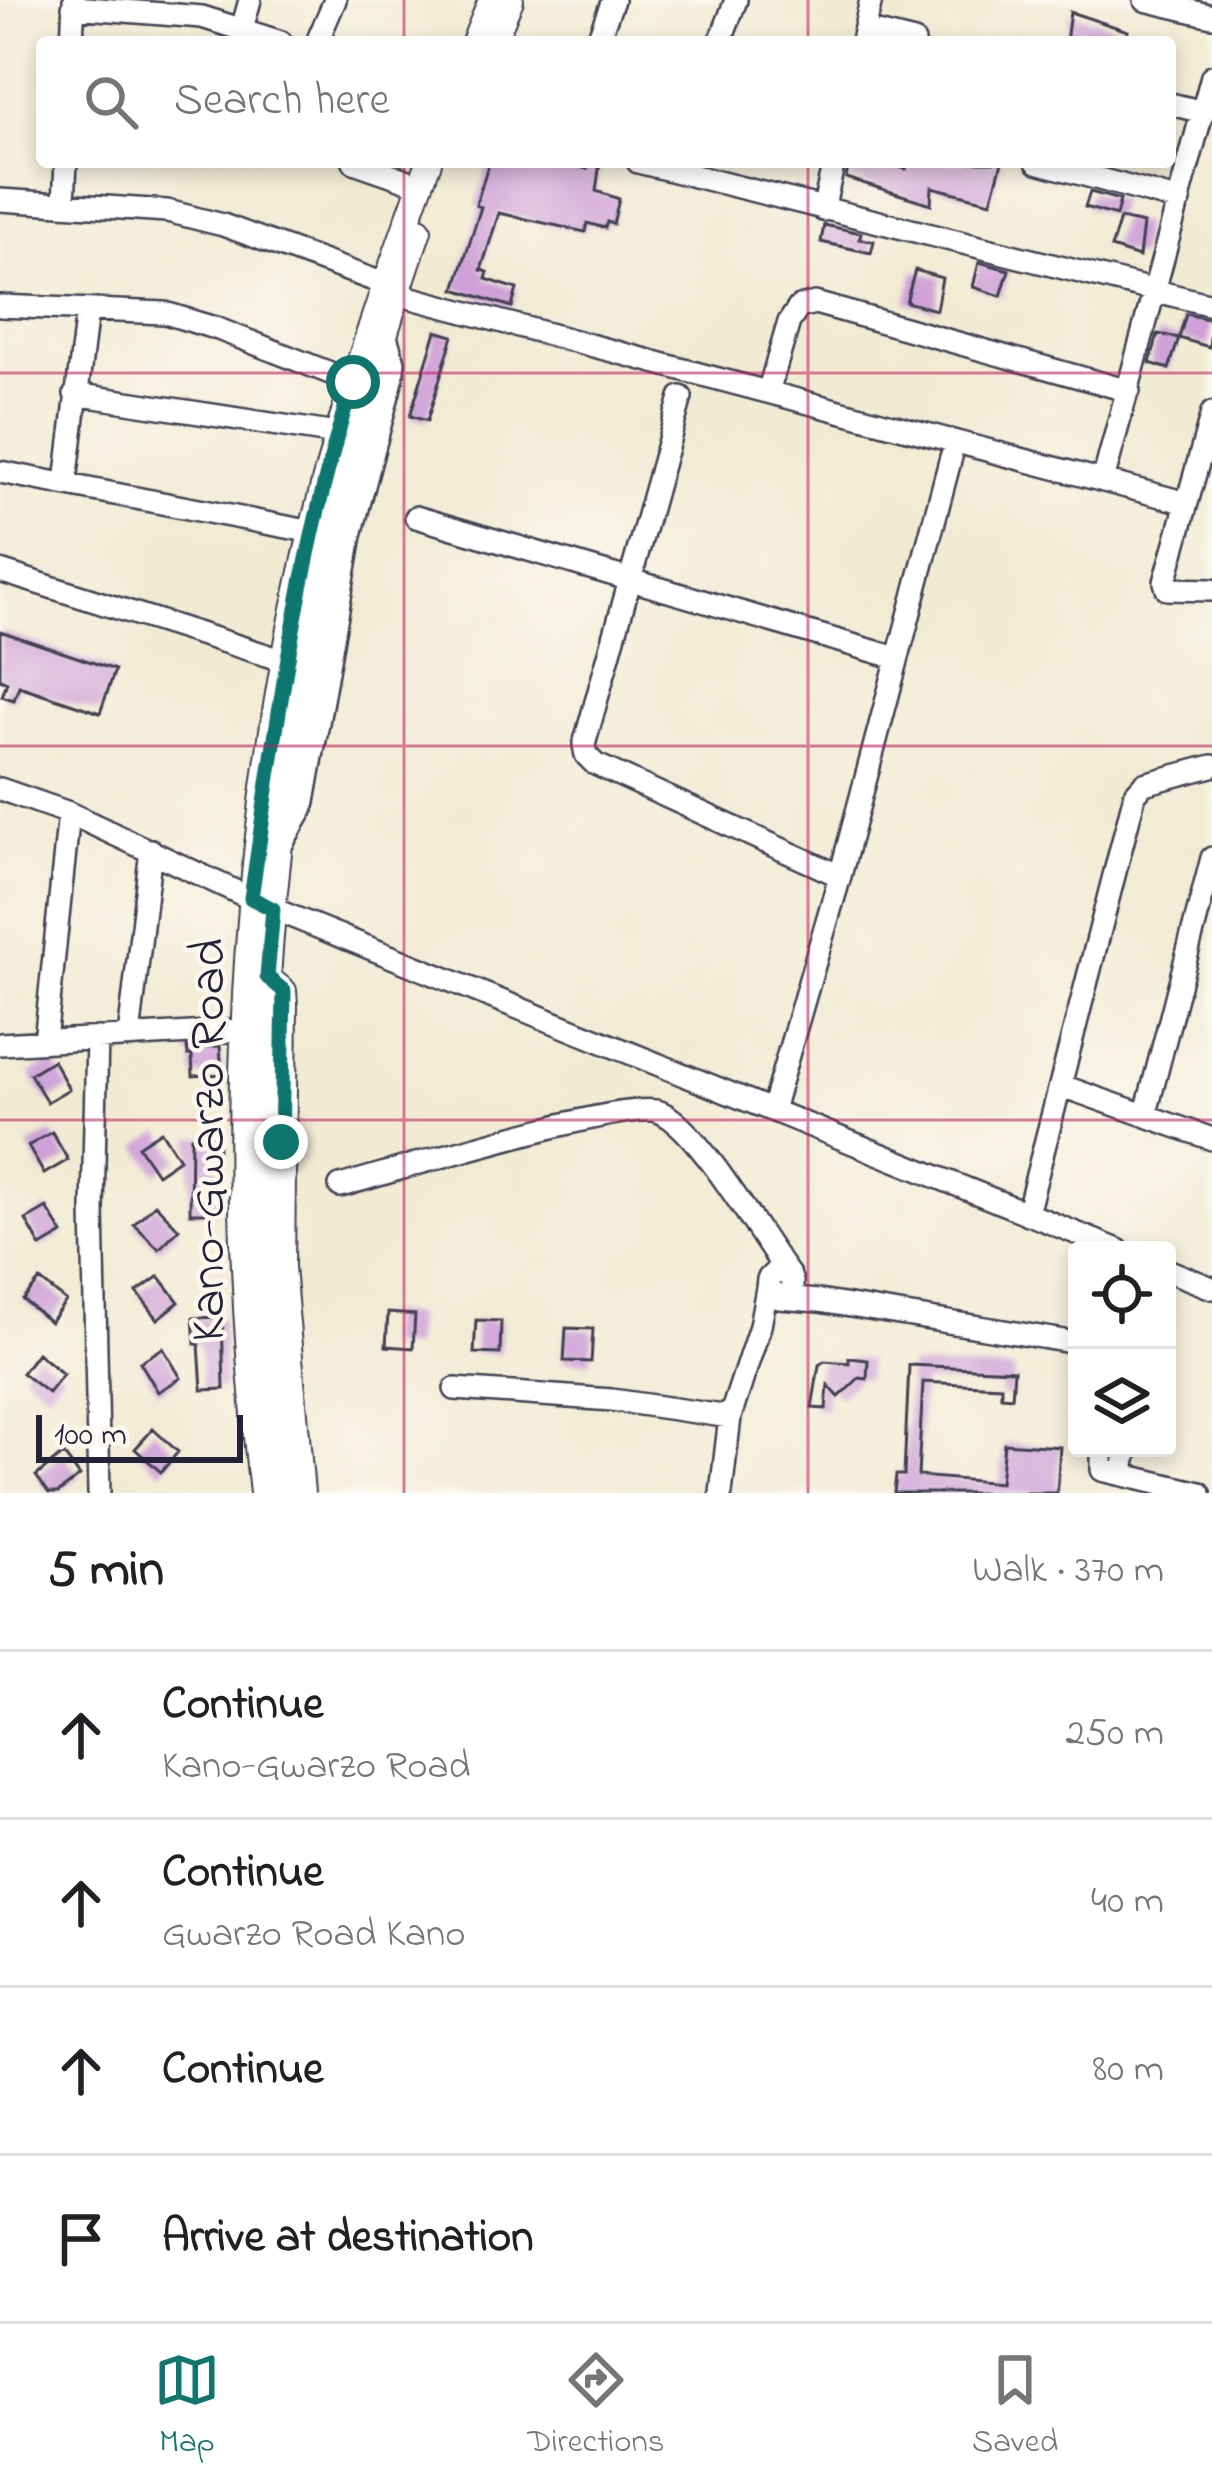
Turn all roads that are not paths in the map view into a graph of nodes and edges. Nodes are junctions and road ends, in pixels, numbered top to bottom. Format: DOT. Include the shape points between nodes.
graph roads {
  1 [pos="250,0"];
  2 [pos="334,0"];
  3 [pos="491,0"];
  4 [pos="511,0"];
  5 [pos="614,0"];
  6 [pos="736,0"];
  7 [pos="872,0"];
  8 [pos="1145,0"];
  9 [pos="73,3"];
  10 [pos="1212,16"];
  11 [pos="242,29"];
  12 [pos="72,36"];
  13 [pos="262,36"];
  14 [pos="319,36"];
  15 [pos="476,36"];
  16 [pos="496,36"];
  17 [pos="599,36"];
  18 [pos="722,36"];
  19 [pos="863,36"];
  20 [pos="1212,76"];
  21 [pos="1176,105"];
  22 [pos="1204,112"];
  23 [pos="66,168"];
  24 [pos="389,168"];
  25 [pos="442,168"];
  26 [pos="681,168"];
  27 [pos="833,168"];
  28 [pos="1059,168"];
  29 [pos="424,174"];
  30 [pos="0,200"];
  31 [pos="1180,201"];
  32 [pos="64,202"];
  33 [pos="823,210"];
  34 [pos="390,288"];
  35 [pos="1157,290"];
  36 [pos="0,305"];
  37 [pos="1212,305"];
  38 [pos="87,310"];
  39 [pos="353,382"];
  40 [pos="768,392"];
  41 [pos="1129,392"];
  42 [pos="75,394"];
  43 [pos="681,397"];
  44 [pos="1212,412"];
  45 [pos="337,434"];
  46 [pos="951,457"];
  47 [pos="0,472"];
  48 [pos="1103,481"];
  49 [pos="66,482"];
  50 [pos="1212,499"];
  51 [pos="1188,501"];
  52 [pos="416,518"];
  53 [pos="313,532"];
  54 [pos="0,572"];
  55 [pos="630,581"];
  56 [pos="1212,590"];
  57 [pos="897,658"];
  58 [pos="285,661"];
  59 [pos="1212,766"];
  60 [pos="0,789"];
  61 [pos="69,813"];
  62 [pos="151,850"];
  63 [pos="1212,858"];
  64 [pos="840,876"];
  65 [pos="262,903"];
  66 [pos="243,1030"];
  67 [pos="129,1036"];
  68 [pos="97,1038"];
  69 [pos="45,1041"];
  70 [pos="0,1044"];
  71 [pos="1062,1086"];
  72 [pos="772,1110"];
  73 [pos="1146,1113"];
  74 [pos="1212,1139"];
  75 [pos="340,1186"];
  76 [pos="1027,1214"];
  77 [pos="1095,1241"];
  78 [pos="1176,1274"];
  79 [pos="780,1287"];
  80 [pos="1212,1288"];
  81 [pos="1068,1342"];
  82 [pos="454,1389"];
  83 [pos="730,1417"];
  84 [pos="1102,1457"];
  85 [pos="1126,1457"];
  86 [pos="1123,1472"];
  87 [pos="285,1485"];
  88 [pos="99,1493"];
  89 [pos="721,1493"];
  90 [pos="1200,1493"];
  1 -- 11 [label="street"];
  2 -- 14 [label="street"];
  3 -- 15 [label="main road"];
  4 -- 16 [label="main road"];
  5 -- 17 [label="street"];
  6 -- 18 [label="street"];
  7 -- 19 [label="street"];
  8 -- 10 [label="street"];
  9 -- 11 [label="street"];
  9 -- 12 [label="street"];
  11 -- 13 [label="street"];
  20 -- 22 [label="street"];
  21 -- 22 [label="street"];
  22 -- 31 [label="street"];
  23 -- 32 [label="street"];
  24 -- 29 [label="street"];
  25 -- 34 [label="main road"];
  26 -- 33 [label="street"];
  27 -- 33 [label="street"];
  28 -- 31 [label="street"];
  29 -- 34 [label="main road, Kano-Gwarzo Road"];
  30 -- 32 [label="street"];
  31 -- 35 [label="street"];
  32 -- 34 [label="street" via="223,225"];
  33 -- 35 [label="street"];
  34 -- 39 [label="main road, Kano-Gwarzo Road"];
  34 -- 40 [label="street"];
  34 -- 65 [label="main road"];
  35 -- 37 [label="street"];
  35 -- 41 [label="street"];
  36 -- 38 [label="street"];
  38 -- 39 [label="street" via="192,320"];
  38 -- 42 [label="street"];
  39 -- 45 [label="main road, Kano-Gwarzo Road"];
  40 -- 41 [label="street" via="789,322 799,307 815,303"];
  40 -- 48 [label="street"];
  41 -- 48 [label="street"];
  42 -- 45 [label="street"];
  42 -- 49 [label="street"];
  43 -- 55 [label="street"];
  44 -- 51 [label="street"];
  45 -- 53 [label="main road, Kano-Gwarzo Road"];
  46 -- 57 [label="street"];
  47 -- 49 [label="street"];
  48 -- 51 [label="street"];
  49 -- 53 [label="street"];
  50 -- 51 [label="street"];
  51 -- 56 [label="street" via="1166,586"];
  52 -- 55 [label="street"];
  53 -- 58 [label="main road, Kano-Gwarzo Road"];
  54 -- 58 [label="street"];
  55 -- 57 [label="street"];
  55 -- 64 [label="street" via="586,755"];
  57 -- 64 [label="street"];
  58 -- 65 [label="main road, Kano-Gwarzo Road"];
  59 -- 71 [label="street" via="1144,784 1135,794"];
  60 -- 61 [label="street"];
  61 -- 62 [label="street"];
  61 -- 69 [label="street"];
  62 -- 65 [label="street"];
  62 -- 67 [label="street"];
  63 -- 73 [label="street"];
  64 -- 72 [label="street"];
  65 -- 66 [label="main road, Kano-Gwarzo Road"];
  65 -- 72 [label="street"];
  65 -- 87 [label="main road" via="272,1233 266,1322"];
  66 -- 67 [label="street"];
  66 -- 87 [label="main road, Kano-Gwarzo Road" via="246,1320"];
  67 -- 68 [label="street"];
  68 -- 69 [label="street"];
  68 -- 88 [label="street"];
  69 -- 70 [label="street"];
  71 -- 73 [label="street"];
  71 -- 76 [label="street"];
  72 -- 76 [label="street"];
  73 -- 74 [label="street"];
  75 -- 79 [label="street" via="550,1128 654,1110 711,1161 771,1252"];
  76 -- 77 [label="street"];
  78 -- 80 [label="street"];
  79 -- 81 [label="street"];
  79 -- 83 [label="street"];
  82 -- 83 [label="street"];
  83 -- 89 [label="street"];
  84 -- 86 [label="street" via="1102,1470"];
  85 -- 86 [label="street"];
  86 -- 90 [label="street"];
}
